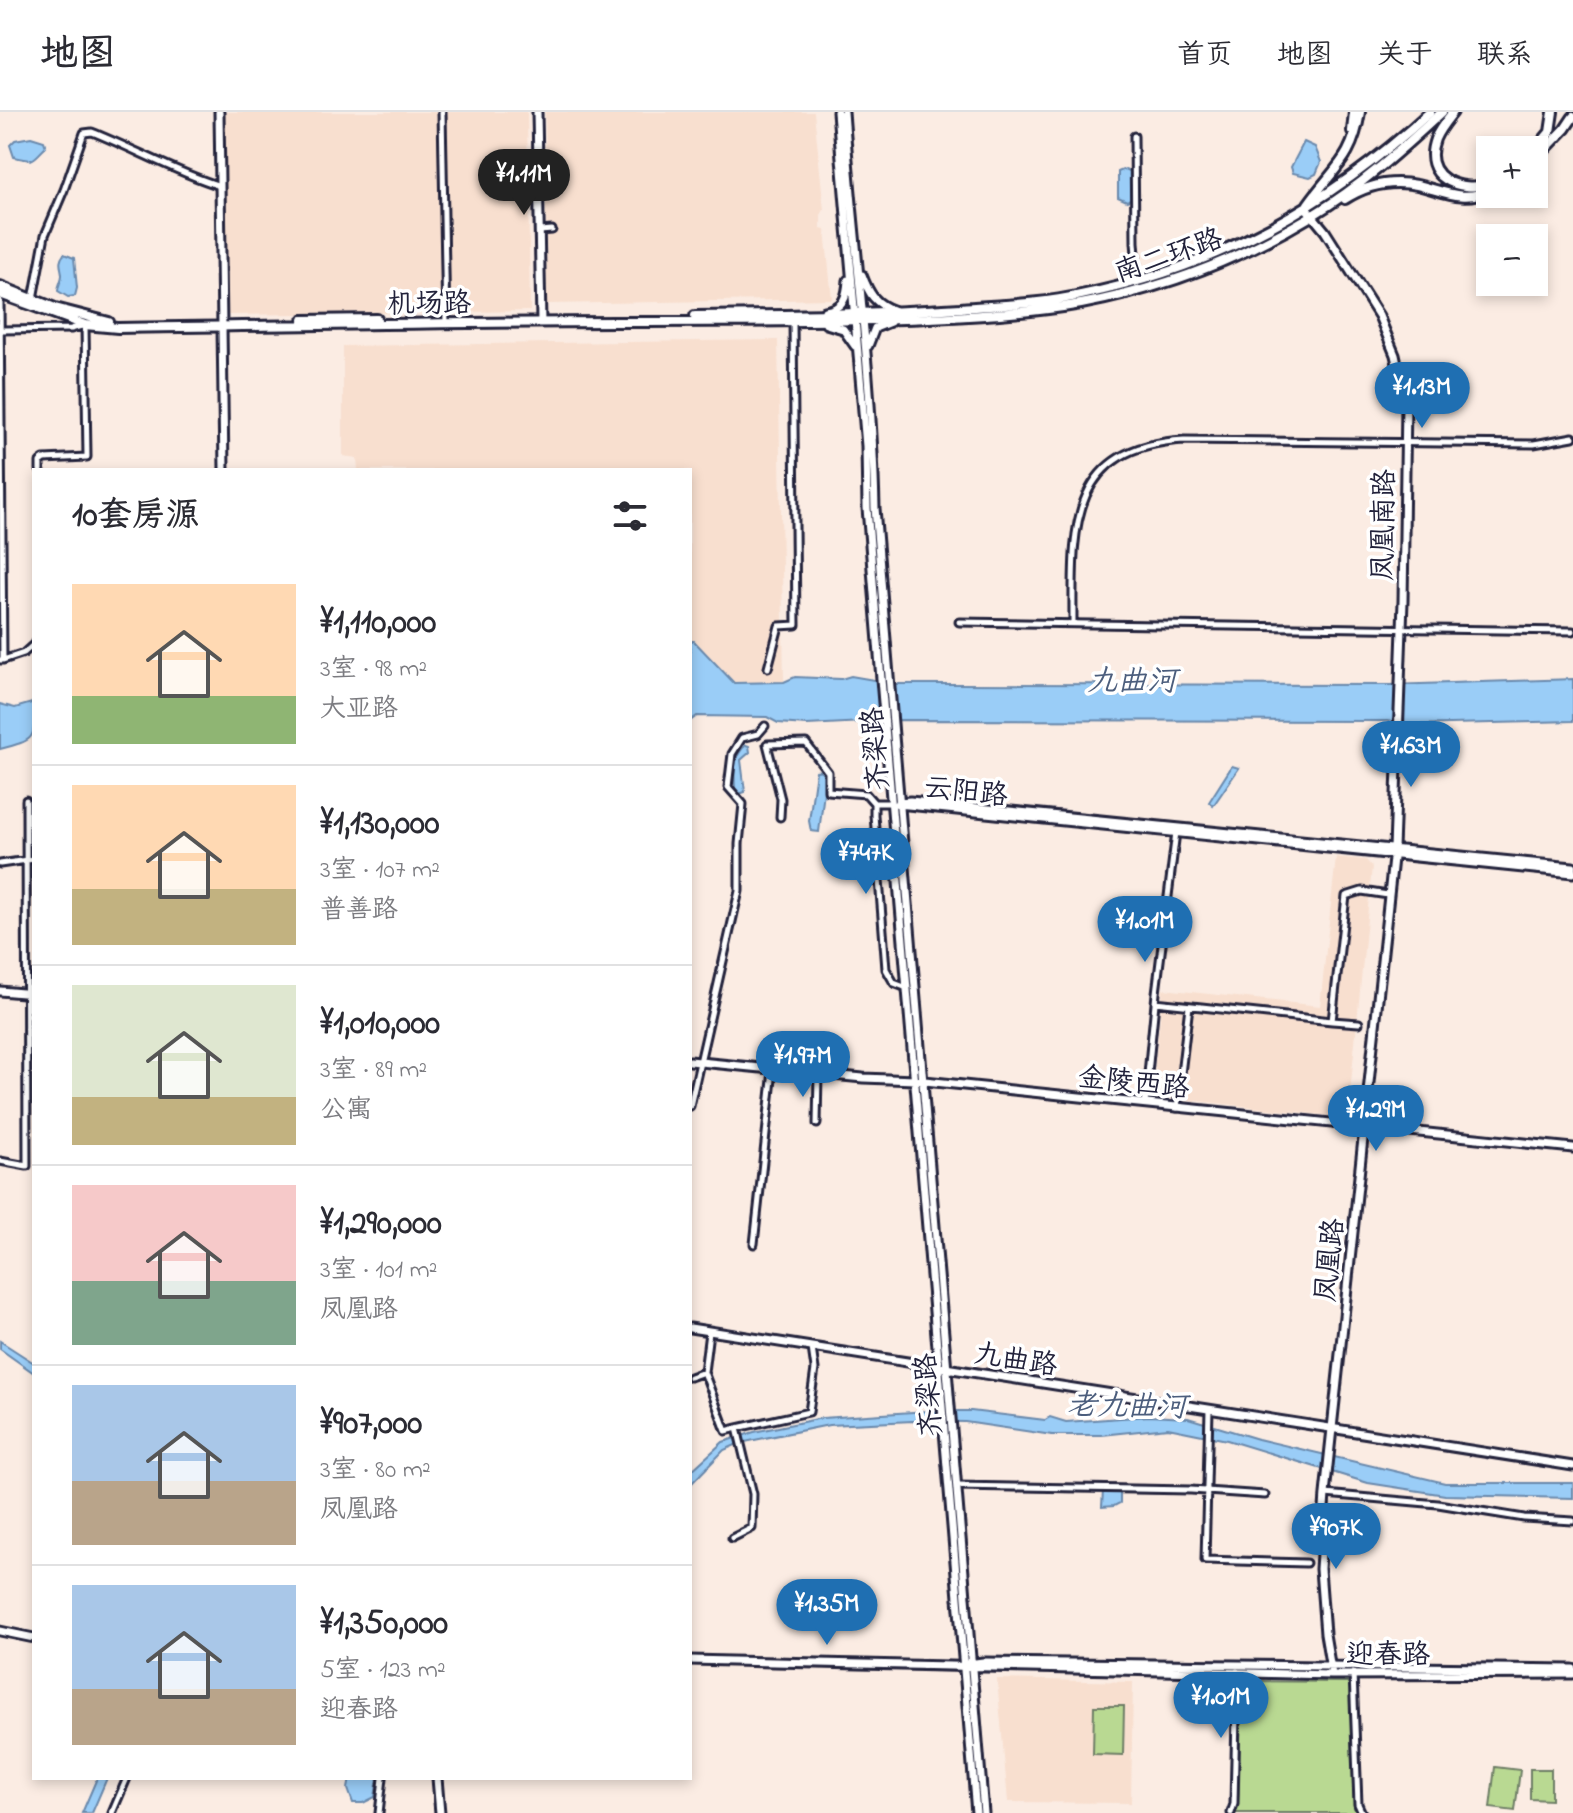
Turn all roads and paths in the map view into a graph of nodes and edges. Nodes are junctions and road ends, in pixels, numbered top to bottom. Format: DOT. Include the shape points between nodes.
graph roads {
  1 [pos="219,112"];
  2 [pos="442,112"];
  3 [pos="537,112"];
  4 [pos="837,112"];
  5 [pos="844,112"];
  6 [pos="1357,112"];
  7 [pos="1430,112"];
  8 [pos="1442,112"];
  9 [pos="1453,112"];
  10 [pos="1553,112"];
  11 [pos="1573,115"];
  12 [pos="1569,127"];
  13 [pos="1134,136"];
  14 [pos="1547,136"];
  15 [pos="1548,138"];
  16 [pos="1548,147"];
  17 [pos="1353,183"];
  18 [pos="220,186"];
  19 [pos="1476,186"];
  20 [pos="1476,195"];
  21 [pos="1309,212"];
  22 [pos="552,230"];
  23 [pos="540,231"];
  24 [pos="854,263"];
  25 [pos="1138,281"];
  26 [pos="0,286"];
  27 [pos="0,294"];
  28 [pos="33,299"];
  29 [pos="0,301"];
  30 [pos="1053,304"];
  31 [pos="901,316"];
  32 [pos="859,318"];
  33 [pos="797,319"];
  34 [pos="541,320"];
  35 [pos="446,321"];
  36 [pos="221,324"];
  37 [pos="85,325"];
  38 [pos="1,330"];
  39 [pos="862,355"];
  40 [pos="1,383"];
  41 [pos="1573,437"];
  42 [pos="1406,443"];
  43 [pos="40,468"];
  44 [pos="224,468"];
  45 [pos="959,622"];
  46 [pos="1073,623"];
  47 [pos="1401,629"];
  48 [pos="1573,631"];
  49 [pos="32,646"];
  50 [pos="1,660"];
  51 [pos="768,668"];
  52 [pos="765,726"];
  53 [pos="758,734"];
  54 [pos="767,744"];
  55 [pos="26,800"];
  56 [pos="874,803"];
  57 [pos="898,803"];
  58 [pos="780,817"];
  59 [pos="1176,830"];
  60 [pos="1393,852"];
  61 [pos="32,859"];
  62 [pos="26,860"];
  63 [pos="0,864"];
  64 [pos="1573,870"];
  65 [pos="1388,895"];
  66 [pos="912,989"];
  67 [pos="0,991"];
  68 [pos="30,994"];
  69 [pos="1155,1002"];
  70 [pos="1189,1006"];
  71 [pos="1332,1021"];
  72 [pos="1359,1023"];
  73 [pos="692,1061"];
  74 [pos="701,1062"];
  75 [pos="773,1070"];
  76 [pos="818,1074"];
  77 [pos="920,1080"];
  78 [pos="692,1098"];
  79 [pos="1145,1104"];
  80 [pos="1177,1108"];
  81 [pos="817,1124"];
  82 [pos="1363,1127"];
  83 [pos="1573,1148"];
  84 [pos="0,1161"];
  85 [pos="754,1244"];
  86 [pos="692,1328"];
  87 [pos="709,1332"];
  88 [pos="812,1348"];
  89 [pos="943,1369"];
  90 [pos="704,1372"];
  91 [pos="692,1376"];
  92 [pos="1209,1410"];
  93 [pos="948,1424"];
  94 [pos="737,1430"];
  95 [pos="1332,1430"];
  96 [pos="1573,1466"];
  97 [pos="957,1486"];
  98 [pos="1206,1492"];
  99 [pos="1325,1494"];
  100 [pos="1265,1495"];
  101 [pos="1573,1521"];
  102 [pos="957,1532"];
  103 [pos="732,1538"];
  104 [pos="1306,1563"];
  105 [pos="0,1631"];
  106 [pos="32,1638"];
  107 [pos="692,1660"];
  108 [pos="970,1665"];
  109 [pos="1237,1668"];
  110 [pos="1332,1671"];
  111 [pos="1353,1672"];
  112 [pos="1573,1672"];
  113 [pos="126,1780"];
  114 [pos="383,1780"];
  115 [pos="437,1780"];
  116 [pos="112,1813"];
  117 [pos="379,1813"];
  118 [pos="440,1813"];
  119 [pos="976,1813"];
  120 [pos="984,1813"];
  121 [pos="1231,1813"];
  122 [pos="1362,1813"];
  1 -- 18 [label="street"];
  2 -- 35 [label="street"];
  3 -- 23 [label="street"];
  4 -- 24 [label="street, 齐梁路"];
  5 -- 24 [label="street, 齐梁路"];
  6 -- 21 [label="main road" via="1357,133 1346,159"];
  7 -- 17 [label="main road, 南二环路"];
  8 -- 17 [label="main road, 南二环路"];
  9 -- 19 [label="main road" via="1434,140 1435,166 1450,183"];
  10 -- 14 [label="main road"];
  11 -- 12 [label="main road"];
  11 -- 15 [label="main road"];
  12 -- 16 [label="main road"];
  13 -- 25 [label="street"];
  17 -- 21 [label="main road, 南二环路"];
  18 -- 28 [label="street" via="84,133 45,235"];
  18 -- 36 [label="street"];
  20 -- 21 [label="main road" via="1390,183"];
  21 -- 25 [label="main road, 南二环路" via="1206,259"];
  21 -- 30 [label="main road, 南二环路" via="1238,254 1181,278 1123,294"];
  21 -- 42 [label="street, 凤凰南路" via="1379,316 1404,392"];
  22 -- 23 [label="street"];
  23 -- 34 [label="street"];
  24 -- 31 [label="street" via="872,298"];
  24 -- 32 [label="street, 齐梁路"];
  24 -- 33 [label="street" via="845,301"];
  25 -- 30 [label="main road, 南二环路"];
  26 -- 28 [label="main road, 机场路"];
  27 -- 37 [label="main road, 机场路"];
  28 -- 36 [label="main road, 机场路" via="105,323"];
  29 -- 38 [label="street"];
  30 -- 31 [label="main road, 南二环路"];
  31 -- 32 [label="main road, 南二环路"];
  31 -- 39 [label="street" via="875,328"];
  32 -- 33 [label="main road, 机场路"];
  32 -- 39 [label="street, 齐梁路"];
  33 -- 34 [label="main road, 机场路"];
  33 -- 39 [label="street" via="843,329"];
  33 -- 51 [label="street" via="796,625 779,626"];
  34 -- 35 [label="main road, 机场路"];
  35 -- 36 [label="main road, 机场路"];
  36 -- 37 [label="main road, 机场路"];
  36 -- 44 [label="street"];
  37 -- 38 [label="street"];
  37 -- 43 [label="street" via="87,457 44,459"];
  38 -- 40 [label="street"];
  39 -- 57 [label="street, 齐梁路"];
  40 -- 50 [label="street"];
  41 -- 42 [label="street" via="1534,444"];
  42 -- 46 [label="street" via="1184,440 1127,454 1096,480 1078,514"];
  42 -- 47 [label="street, 凤凰南路"];
  45 -- 46 [label="street"];
  46 -- 47 [label="street"];
  47 -- 48 [label="street"];
  47 -- 60 [label="street, 凤凰南路"];
  49 -- 50 [label="street"];
  52 -- 53 [label="street"];
  53 -- 54 [label="street"];
  53 -- 74 [label="street" via="742,738 732,754 728,787 743,804 739,891"];
  54 -- 56 [label="street" via="806,743 828,772 828,791 866,794"];
  54 -- 58 [label="street" via="781,799"];
  55 -- 62 [label="street"];
  56 -- 57 [label="street"];
  56 -- 66 [label="street" via="886,969 894,983"];
  57 -- 59 [label="street, 云阳路"];
  57 -- 66 [label="street, 齐梁路"];
  59 -- 60 [label="street, 云阳路"];
  59 -- 69 [label="street"];
  60 -- 64 [label="street, 云阳路"];
  60 -- 65 [label="street, 凤凰路"];
  61 -- 62 [label="street"];
  62 -- 63 [label="street"];
  62 -- 68 [label="street"];
  65 -- 71 [label="street" via="1362,891 1346,896"];
  65 -- 82 [label="street, 凤凰路"];
  66 -- 77 [label="street, 齐梁路"];
  67 -- 68 [label="street"];
  68 -- 84 [label="street" via="27,1166"];
  69 -- 70 [label="street"];
  69 -- 79 [label="street"];
  70 -- 71 [label="street"];
  70 -- 80 [label="street"];
  71 -- 72 [label="street"];
  73 -- 74 [label="street, 金陵西路"];
  74 -- 75 [label="street, 金陵西路"];
  74 -- 78 [label="street"];
  75 -- 76 [label="street, 金陵西路"];
  75 -- 85 [label="street"];
  76 -- 77 [label="street, 金陵西路"];
  76 -- 81 [label="street"];
  77 -- 79 [label="street, 金陵西路"];
  77 -- 89 [label="street, 齐梁路"];
  79 -- 80 [label="street, 金陵西路"];
  80 -- 82 [label="street, 金陵西路"];
  82 -- 83 [label="street, 金陵西路"];
  82 -- 95 [label="street, 凤凰路"];
  86 -- 87 [label="street, 九曲路"];
  87 -- 88 [label="street, 九曲路"];
  87 -- 90 [label="street"];
  88 -- 89 [label="street, 九曲路"];
  88 -- 94 [label="street" via="809,1412"];
  89 -- 92 [label="street, 九曲路"];
  89 -- 93 [label="street, 齐梁路"];
  90 -- 91 [label="street"];
  90 -- 94 [label="street" via="726,1431"];
  92 -- 95 [label="street, 九曲路"];
  92 -- 98 [label="street"];
  93 -- 97 [label="street, 齐梁路"];
  93 -- 102 [label="street, 齐梁路"];
  94 -- 103 [label="street" via="753,1494 752,1528"];
  95 -- 96 [label="street, 九曲路"];
  95 -- 99 [label="street, 凤凰路"];
  97 -- 98 [label="street"];
  97 -- 102 [label="street, 齐梁路"];
  98 -- 100 [label="street"];
  98 -- 104 [label="street" via="1205,1560"];
  99 -- 101 [label="street"];
  99 -- 110 [label="street, 凤凰路" via="1320,1569"];
  102 -- 108 [label="street, 齐梁路"];
  105 -- 106 [label="street"];
  107 -- 108 [label="street, 迎春路"];
  108 -- 109 [label="street, 迎春路"];
  108 -- 119 [label="street, 齐梁路"];
  108 -- 120 [label="street, 齐梁路"];
  109 -- 110 [label="street, 迎春路"];
  109 -- 121 [label="street"];
  110 -- 111 [label="street, 迎春路"];
  111 -- 112 [label="street, 迎春路"];
  111 -- 122 [label="street"];
  113 -- 116 [label="street"];
  114 -- 117 [label="street"];
  115 -- 118 [label="street"];
}
